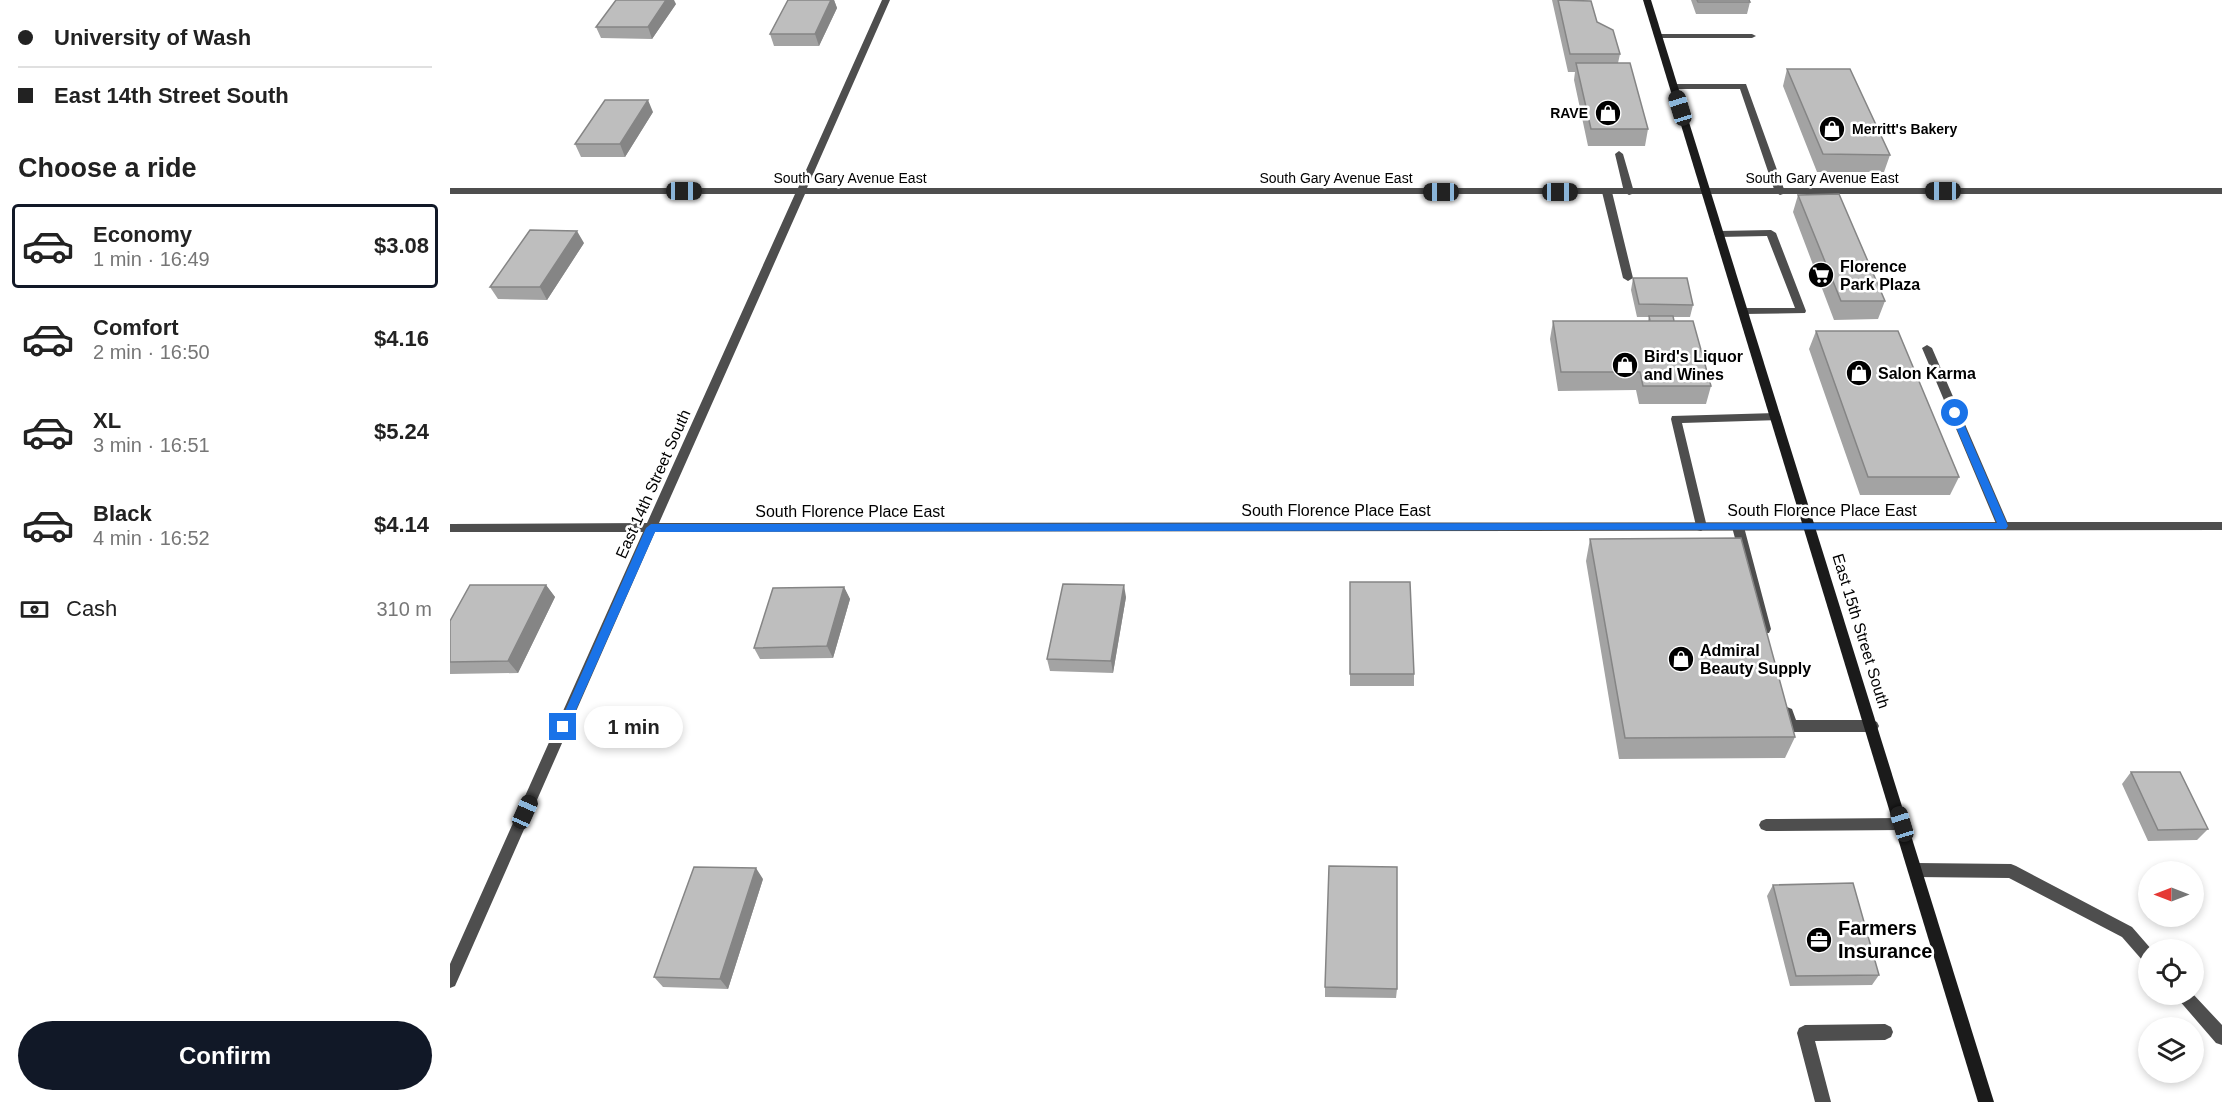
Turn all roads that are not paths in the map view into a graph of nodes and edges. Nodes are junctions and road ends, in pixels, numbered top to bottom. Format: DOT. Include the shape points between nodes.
graph roads {
  1 [pos="886,0"];
  2 [pos="1647,0"];
  3 [pos="1658,36"];
  4 [pos="1752,36"];
  5 [pos="1674,86"];
  6 [pos="1619,154"];
  7 [pos="450,191"];
  8 [pos="801,191"];
  9 [pos="2222,191"];
  10 [pos="1607,192"];
  11 [pos="1629,192"];
  12 [pos="1706,192"];
  13 [pos="1780,192"];
  14 [pos="1719,234"];
  15 [pos="1628,278"];
  16 [pos="1743,311"];
  17 [pos="1927,348"];
  18 [pos="1776,417"];
  19 [pos="1701,526"];
  20 [pos="1738,526"];
  21 [pos="1810,526"];
  22 [pos="2003,526"];
  23 [pos="2222,526"];
  24 [pos="450,528"];
  25 [pos="651,528"];
  26 [pos="1770,646"];
  27 [pos="1785,703"];
  28 [pos="1872,726"];
  29 [pos="1902,824"];
  30 [pos="1766,825"];
  31 [pos="1916,870"];
  32 [pos="2138,945"];
  33 [pos="450,981"];
  34 [pos="2193,1005"];
  35 [pos="1885,1032"];
  36 [pos="2222,1037"];
  37 [pos="1823,1102"];
  38 [pos="1986,1102"];
  1 -- 8 [label="street, East 14th Street South"];
  2 -- 3 [label="main road, East 15th Street South"];
  3 -- 4 [label="street"];
  3 -- 5 [label="main road, East 15th Street South"];
  5 -- 12 [label="main road, East 15th Street South"];
  5 -- 13 [label="street" via="1743,86"];
  6 -- 11 [label="street"];
  7 -- 8 [label="street, South Gary Avenue East"];
  8 -- 10 [label="street, South Gary Avenue East"];
  8 -- 25 [label="street, East 14th Street South"];
  9 -- 13 [label="street, South Gary Avenue East"];
  10 -- 11 [label="street, South Gary Avenue East"];
  10 -- 15 [label="street"];
  11 -- 12 [label="street, South Gary Avenue East"];
  12 -- 13 [label="street, South Gary Avenue East"];
  12 -- 14 [label="main road, East 15th Street South"];
  14 -- 16 [label="main road, East 15th Street South"];
  14 -- 16 [label="street" via="1771,233 1801,311"];
  16 -- 18 [label="main road, East 15th Street South"];
  17 -- 22 [label="street"];
  18 -- 19 [label="street" via="1676,418"];
  18 -- 21 [label="main road, East 15th Street South"];
  19 -- 20 [label="street, South Florence Place East"];
  19 -- 25 [label="street, South Florence Place East"];
  20 -- 21 [label="street, South Florence Place East"];
  20 -- 26 [label="street"];
  21 -- 22 [label="street, South Florence Place East"];
  21 -- 28 [label="main road, East 15th Street South"];
  22 -- 23 [label="street, South Florence Place East"];
  24 -- 25 [label="street, South Florence Place East"];
  25 -- 33 [label="street, East 14th Street South"];
  27 -- 28 [label="street" via="1791,726"];
  28 -- 29 [label="main road, East 15th Street South"];
  29 -- 30 [label="street"];
  29 -- 31 [label="main road, East 15th Street South"];
  31 -- 32 [label="street" via="2011,871 2127,932"];
  31 -- 38 [label="main road, East 15th Street South"];
  34 -- 36 [label="street"];
  35 -- 37 [label="street" via="1805,1033"];
}
